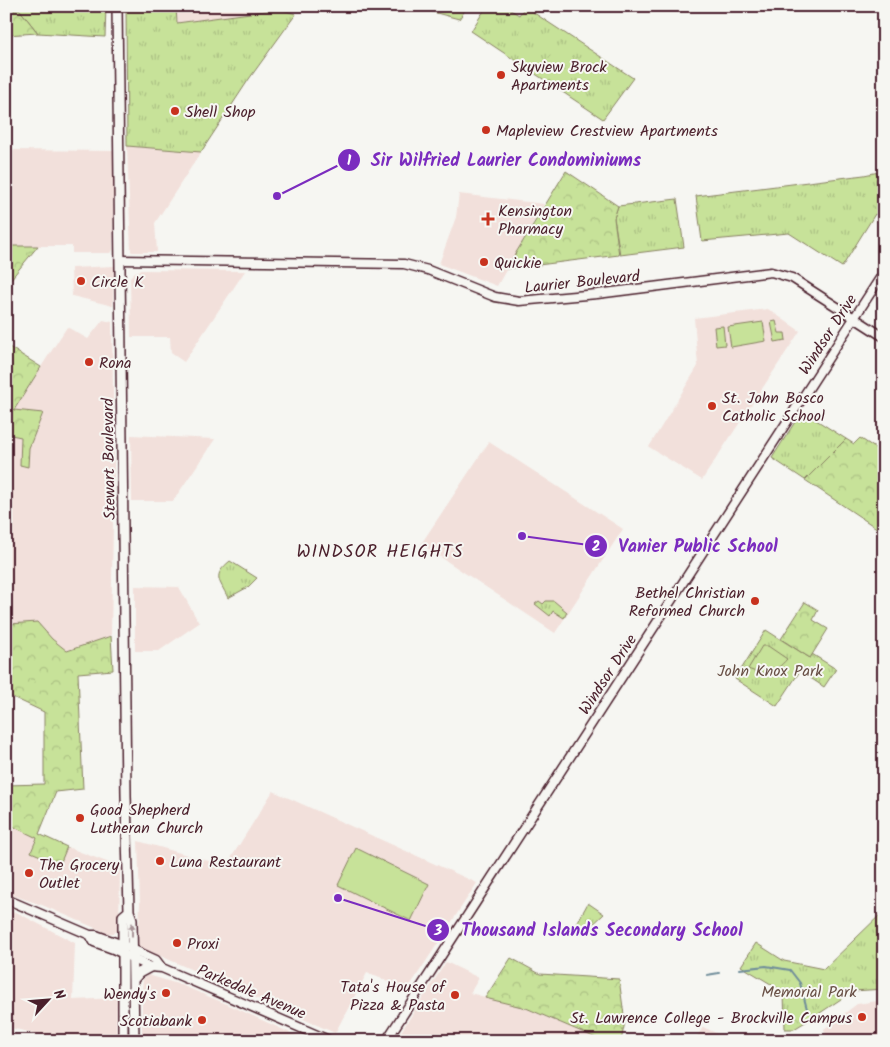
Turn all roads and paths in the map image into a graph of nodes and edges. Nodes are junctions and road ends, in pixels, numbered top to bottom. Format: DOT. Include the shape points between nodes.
graph roads {
  1 [pos="117,6"];
  2 [pos="120,260"];
  3 [pos="884,272"];
  4 [pos="854,318"];
  5 [pos="884,337"];
  6 [pos="6,899"];
  7 [pos="129,911"];
  8 [pos="123,950"];
  9 [pos="132,955"];
  10 [pos="150,968"];
  11 [pos="162,968"];
  12 [pos="133,980"];
  13 [pos="123,1041"];
  14 [pos="134,1041"];
  15 [pos="331,1041"];
  16 [pos="386,1041"];
  1 -- 2 [label="main road, Stewart Boulevard"];
  2 -- 4 [label="street, Laurier Boulevard" via="404,264 428,270 495,297 519,301 771,272 792,278"];
  2 -- 7 [label="main road, Stewart Boulevard"];
  3 -- 4 [label="street, Windsor Drive"];
  4 -- 5 [label="street, Laurier Boulevard"];
  4 -- 16 [label="street, Windsor Drive"];
  6 -- 8 [label="street, Parkedale Avenue" via="96,935"];
  7 -- 8 [label="main road, Stewart Boulevard" via="123,916"];
  9 -- 7 [label="main road, Stewart Boulevard, one-way"];
  8 -- 9 [label="street, Parkedale Avenue"];
  8 -- 13 [label="main road, Stewart Boulevard"];
  9 -- 10 [label="street, Parkedale Avenue"];
  9 -- 11 [label="street, Parkedale Avenue" via="156,960"];
  9 -- 12 [label="main road, Stewart Boulevard"];
  10 -- 11 [label="street, Parkedale Avenue"];
  10 -- 12 [label="main road" via="138,973"];
  11 -- 15 [label="street, Parkedale Avenue"];
  12 -- 14 [label="main road, Stewart Boulevard"];
}
